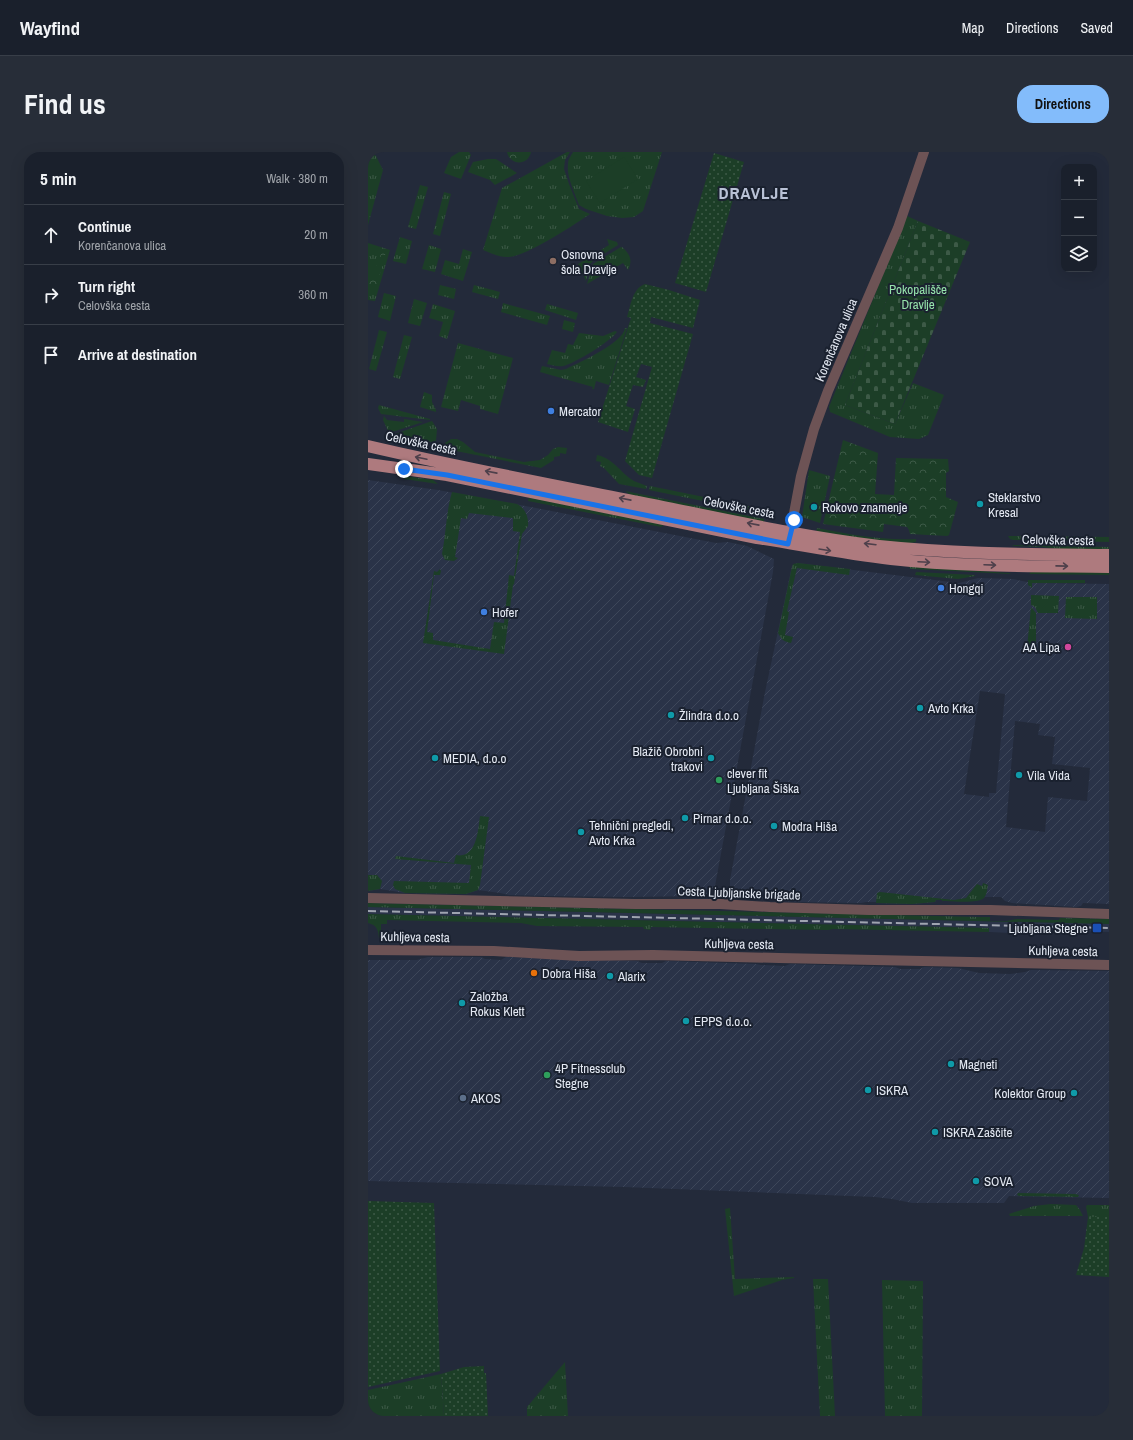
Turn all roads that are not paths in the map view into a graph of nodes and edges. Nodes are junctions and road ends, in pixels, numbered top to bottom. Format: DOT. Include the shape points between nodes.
graph roads {
  1 [pos="924,152"];
  2 [pos="368,446"];
  3 [pos="368,454"];
  4 [pos="403,454"];
  5 [pos="368,464"];
  6 [pos="789,538"];
  7 [pos="1109,555"];
  8 [pos="1109,567"];
  9 [pos="368,898"];
  10 [pos="1109,914"];
  11 [pos="368,950"];
  12 [pos="1109,965"];
  1 -- 6 [label="street, Korenčanova ulica" via="898,228 814,429 801,476"];
  2 -- 4 [label="main road, Celovška cesta"];
  3 -- 4 [label="main road"];
  6 -- 4 [label="main road, Celovška cesta, one-way"];
  5 -- 6 [label="main road, Celovška cesta" via="447,475"];
  7 -- 6 [label="main road, Celovška cesta, one-way" via="919,550"];
  6 -- 8 [label="main road, Celovška cesta, one-way" via="861,556 914,561"];
  9 -- 10 [label="street, Cesta Ljubljanske brigade"];
  11 -- 12 [label="street, Kuhljeva cesta"];
}
